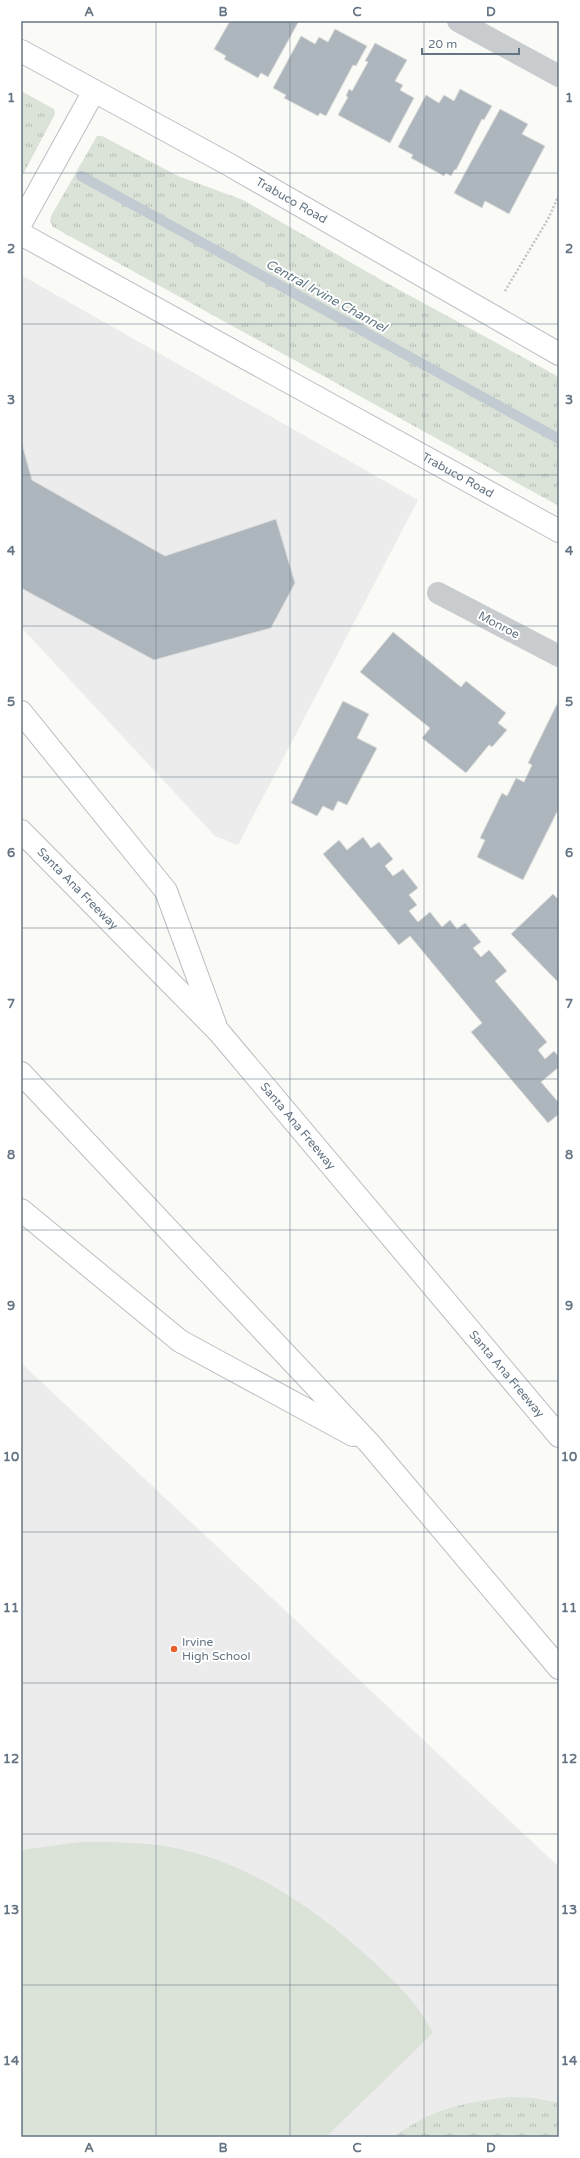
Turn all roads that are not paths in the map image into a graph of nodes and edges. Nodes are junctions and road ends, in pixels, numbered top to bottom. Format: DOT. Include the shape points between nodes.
graph roads {
  1 [pos="458,21"];
  2 [pos="21,51"];
  3 [pos="559,76"];
  4 [pos="94,91"];
  5 [pos="21,223"];
  6 [pos="21,234"];
  7 [pos="559,354"];
  8 [pos="559,532"];
  9 [pos="438,593"];
  10 [pos="559,656"];
  11 [pos="21,712"];
  12 [pos="21,831"];
  13 [pos="219,1032"];
  14 [pos="21,1073"];
  15 [pos="21,1210"];
  16 [pos="559,1436"];
  17 [pos="370,1444"];
  18 [pos="559,1668"];
  1 -- 3 [label="street"];
  2 -- 4 [label="main road, Trabuco Road"];
  4 -- 5 [label="main road"];
  4 -- 7 [label="main road, Trabuco Road" via="228,164"];
  6 -- 8 [label="main road, Trabuco Road"];
  9 -- 10 [label="street, Monroe"];
  11 -- 13 [label="main road" via="166,891"];
  12 -- 13 [label="main road, Santa Ana Freeway"];
  13 -- 16 [label="main road, Santa Ana Freeway"];
  14 -- 17 [label="main road"];
  15 -- 17 [label="main road" via="180,1341"];
  17 -- 18 [label="main road"];
}
